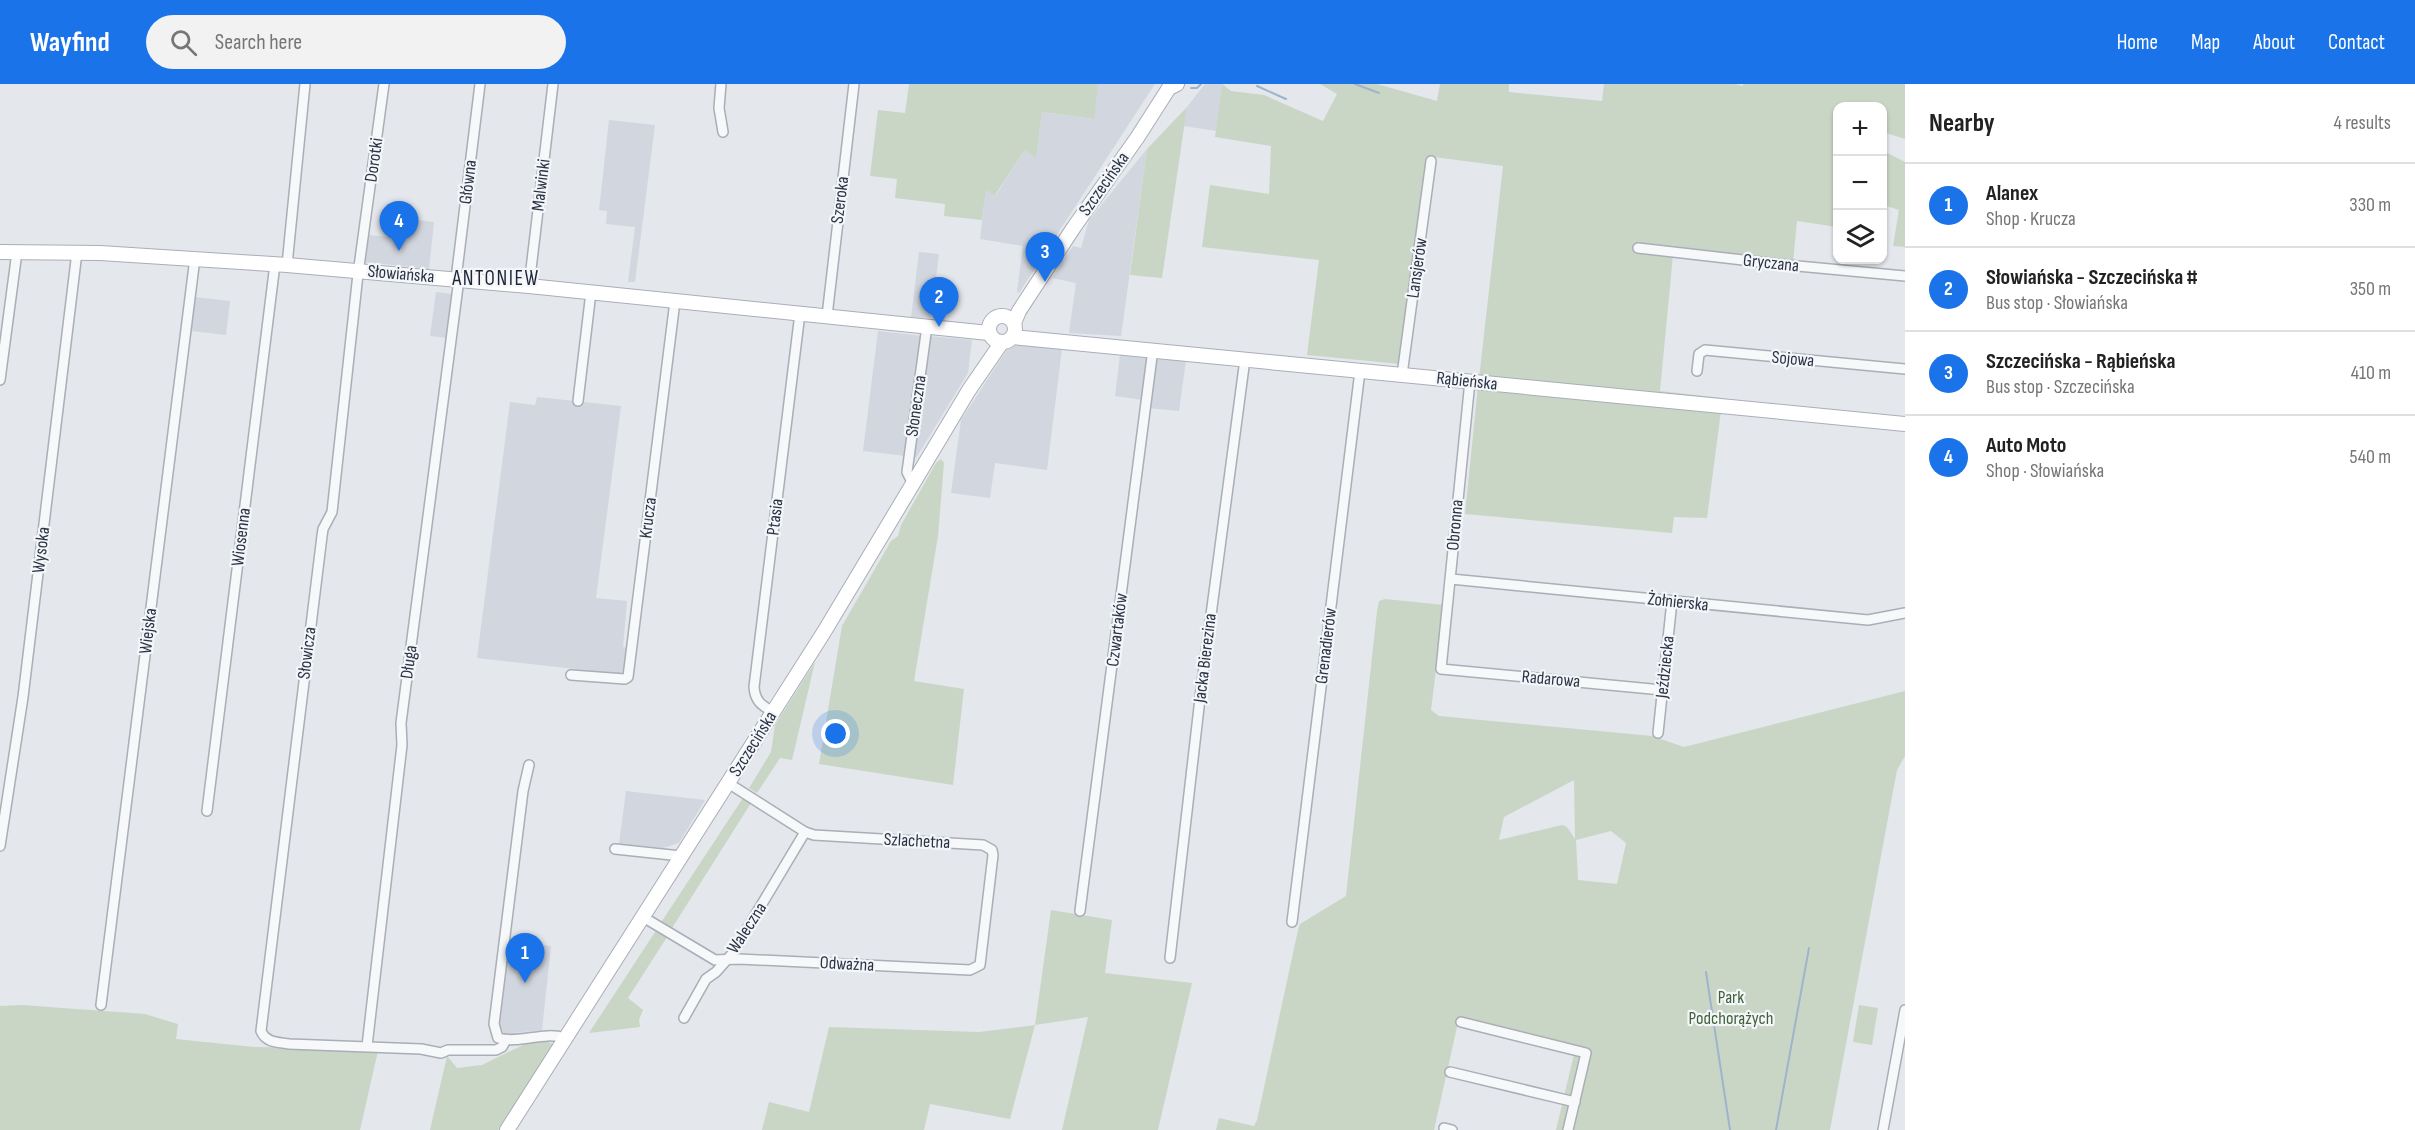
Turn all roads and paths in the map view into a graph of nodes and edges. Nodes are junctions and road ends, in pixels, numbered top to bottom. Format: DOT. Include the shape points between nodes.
graph roads {
  1 [pos="305,84"];
  2 [pos="384,84"];
  3 [pos="480,84"];
  4 [pos="554,84"];
  5 [pos="721,84"];
  6 [pos="854,84"];
  7 [pos="1172,85"];
  8 [pos="723,132"];
  9 [pos="1431,161"];
  10 [pos="1638,248"];
  11 [pos="0,252"];
  12 [pos="17,252"];
  13 [pos="77,252"];
  14 [pos="195,258"];
  15 [pos="281,264"];
  16 [pos="359,271"];
  17 [pos="1905,276"];
  18 [pos="458,279"];
  19 [pos="529,286"];
  20 [pos="591,292"];
  21 [pos="675,301"];
  22 [pos="800,313"];
  23 [pos="826,316"];
  24 [pos="927,326"];
  25 [pos="1001,331"];
  26 [pos="1153,349"];
  27 [pos="1245,359"];
  28 [pos="1905,369"];
  29 [pos="1360,370"];
  30 [pos="1697,371"];
  31 [pos="1402,375"];
  32 [pos="0,380"];
  33 [pos="1470,381"];
  34 [pos="578,401"];
  35 [pos="1905,424"];
  36 [pos="913,484"];
  37 [pos="1451,579"];
  38 [pos="1672,601"];
  39 [pos="1905,613"];
  40 [pos="1441,669"];
  41 [pos="571,675"];
  42 [pos="1662,690"];
  43 [pos="773,712"];
  44 [pos="1658,733"];
  45 [pos="529,765"];
  46 [pos="728,783"];
  47 [pos="207,811"];
  48 [pos="805,832"];
  49 [pos="0,846"];
  50 [pos="615,849"];
  51 [pos="681,856"];
  52 [pos="1080,911"];
  53 [pos="643,917"];
  54 [pos="1292,922"];
  55 [pos="1170,958"];
  56 [pos="725,961"];
  57 [pos="970,970"];
  58 [pos="101,1005"];
  59 [pos="1905,1010"];
  60 [pos="684,1018"];
  61 [pos="1461,1022"];
  62 [pos="565,1038"];
  63 [pos="506,1040"];
  64 [pos="367,1046"];
  65 [pos="1450,1072"];
  66 [pos="1575,1102"];
  67 [pos="507,1130"];
  68 [pos="1568,1130"];
  69 [pos="1883,1130"];
  1 -- 15 [label="street, Wiosenna"];
  2 -- 16 [label="street, Dorotki"];
  3 -- 18 [label="street, Główna"];
  4 -- 19 [label="street, Malwinki"];
  5 -- 8 [label="street"];
  6 -- 23 [label="street, Szeroka"];
  7 -- 25 [label="street, Szczecińska"];
  9 -- 31 [label="street, Lansjerów"];
  10 -- 17 [label="street, Gryczana"];
  11 -- 12 [label="street, Słowiańska"];
  12 -- 13 [label="street, Słowiańska"];
  12 -- 32 [label="street"];
  13 -- 14 [label="street, Słowiańska"];
  13 -- 49 [label="street, Wysoka" via="23,697"];
  14 -- 15 [label="street, Słowiańska"];
  14 -- 58 [label="street, Wiejska"];
  15 -- 16 [label="street, Słowiańska"];
  15 -- 47 [label="street, Wiosenna"];
  16 -- 18 [label="street, Słowiańska"];
  16 -- 64 [label="street, Słowicza" via="332,512 323,529 261,1031 274,1042"];
  18 -- 19 [label="street, Słowiańska"];
  18 -- 64 [label="street, Długa" via="400,723 402,745"];
  19 -- 20 [label="street, Słowiańska"];
  20 -- 21 [label="street, Słowiańska"];
  20 -- 34 [label="street"];
  21 -- 22 [label="street, Słowiańska"];
  21 -- 41 [label="street, Krucza" via="628,677 625,680"];
  22 -- 23 [label="street, Słowiańska"];
  22 -- 43 [label="street, Ptasia" via="754,687 760,705"];
  23 -- 24 [label="street, Słowiańska"];
  24 -- 25 [label="street, Słowiańska"];
  24 -- 36 [label="street, Słoneczna" via="907,472"];
  25 -- 26 [label="street, Rąbieńska"];
  25 -- 36 [label="street, Szczecińska"];
  26 -- 27 [label="street, Rąbieńska"];
  26 -- 52 [label="street, Czwartaków"];
  27 -- 29 [label="street, Rąbieńska"];
  27 -- 55 [label="street, Jacka Bierezina"];
  28 -- 30 [label="street, Sojowa" via="1705,350 1699,354"];
  29 -- 31 [label="street, Rąbieńska"];
  29 -- 54 [label="street, Grenadierów"];
  31 -- 33 [label="street, Rąbieńska"];
  33 -- 35 [label="street, Rąbieńska"];
  33 -- 37 [label="street, Obronna"];
  36 -- 43 [label="street, Szczecińska"];
  37 -- 38 [label="street, Żołnierska"];
  37 -- 40 [label="street, Obronna"];
  38 -- 39 [label="street, Żołnierska" via="1868,620"];
  38 -- 42 [label="street, Jeździecka"];
  40 -- 42 [label="street, Radarowa"];
  42 -- 44 [label="street, Jeździecka"];
  43 -- 46 [label="street, Szczecińska"];
  45 -- 63 [label="street" via="494,1023 498,1038"];
  46 -- 48 [label="street, Szlachetna"];
  46 -- 51 [label="street, Szczecińska"];
  48 -- 56 [label="street, Waleczna"];
  48 -- 57 [label="street, Szlachetna" via="819,836 983,844 992,850 980,965"];
  50 -- 51 [label="street"];
  51 -- 53 [label="street, Szczecińska"];
  53 -- 56 [label="street" via="710,958"];
  53 -- 62 [label="street, Szczecińska"];
  56 -- 57 [label="street, Odważna"];
  56 -- 60 [label="street, Waleczna" via="706,979"];
  59 -- 69 [label="street"];
  61 -- 66 [label="street" via="1586,1053"];
  62 -- 63 [label="street"];
  62 -- 67 [label="street, Szczecińska"];
  63 -- 64 [label="street" via="496,1050 441,1053"];
  65 -- 66 [label="street"];
  66 -- 68 [label="street"];
}
